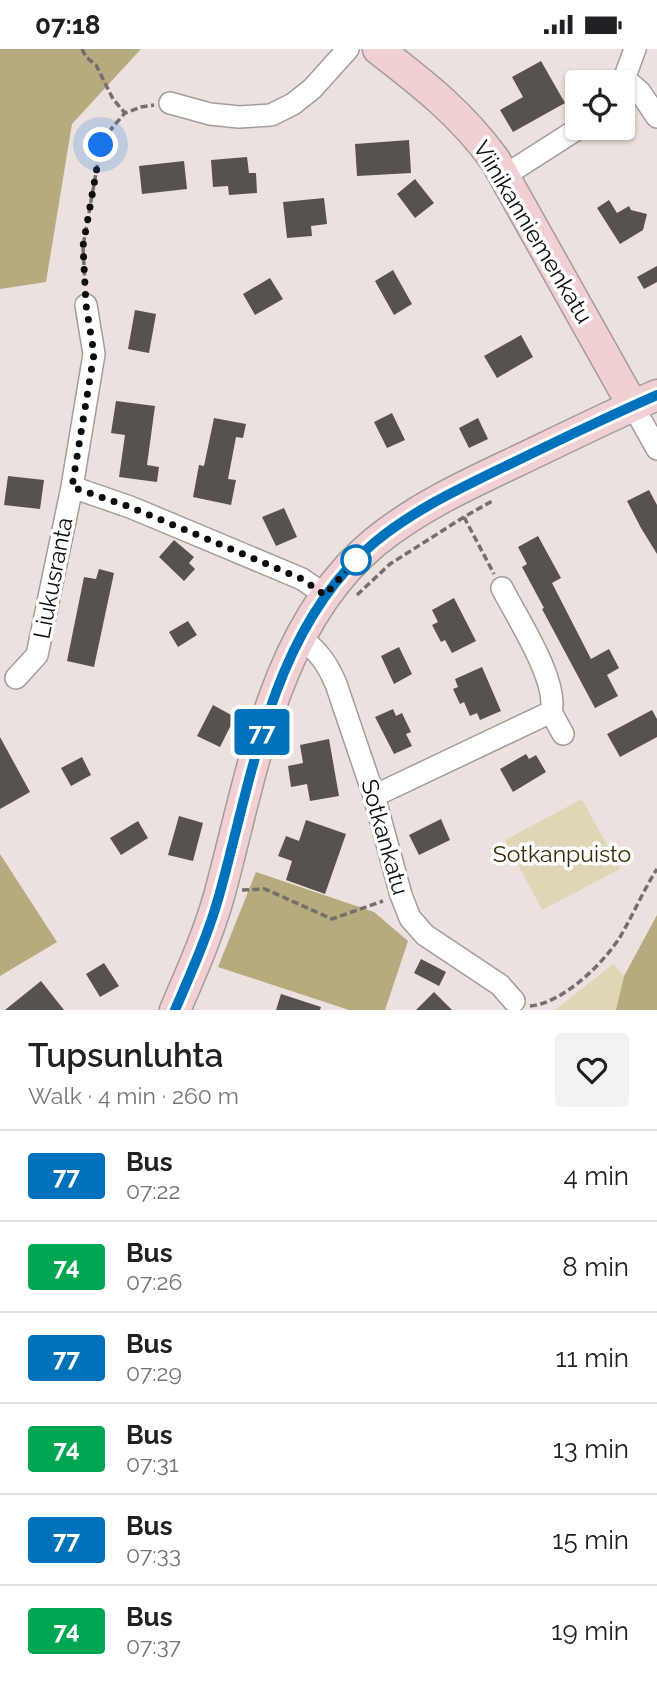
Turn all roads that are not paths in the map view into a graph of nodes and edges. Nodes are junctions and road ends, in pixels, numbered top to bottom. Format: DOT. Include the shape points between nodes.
graph roads {
  1 [pos="348,49"];
  2 [pos="378,49"];
  3 [pos="635,49"];
  4 [pos="628,70"];
  5 [pos="635,89"];
  6 [pos="170,103"];
  7 [pos="657,117"];
  8 [pos="565,137"];
  9 [pos="505,176"];
  10 [pos="86,305"];
  11 [pos="645,400"];
  12 [pos="657,449"];
  13 [pos="72,487"];
  14 [pos="502,589"];
  15 [pos="338,598"];
  16 [pos="301,638"];
  17 [pos="16,678"];
  18 [pos="551,712"];
  19 [pos="562,734"];
  20 [pos="374,796"];
  21 [pos="514,1001"];
  22 [pos="175,1010"];
  1 -- 6 [label="street" via="312,89 271,115 210,114"];
  2 -- 9 [label="main road, Viinikanniemenkatu" via="457,114"];
  3 -- 4 [label="street"];
  5 -- 7 [label="street"];
  8 -- 9 [label="street"];
  9 -- 11 [label="main road, Viinikanniemenkatu"];
  10 -- 13 [label="street, Liukusranta" via="94,354"];
  11 -- 12 [label="street"];
  11 -- 15 [label="main road" via="418,511 356,560"];
  13 -- 15 [label="street" via="130,507"];
  13 -- 17 [label="street, Liukusranta" via="37,655"];
  14 -- 18 [label="street" via="548,678"];
  15 -- 16 [label="main road"];
  16 -- 20 [label="street, Sotkankatu" via="318,651 330,671"];
  16 -- 22 [label="main road" via="260,737 218,899"];
  18 -- 19 [label="street"];
  18 -- 20 [label="street"];
  20 -- 21 [label="street, Sotkankatu" via="410,918 425,935 500,985"];
}
